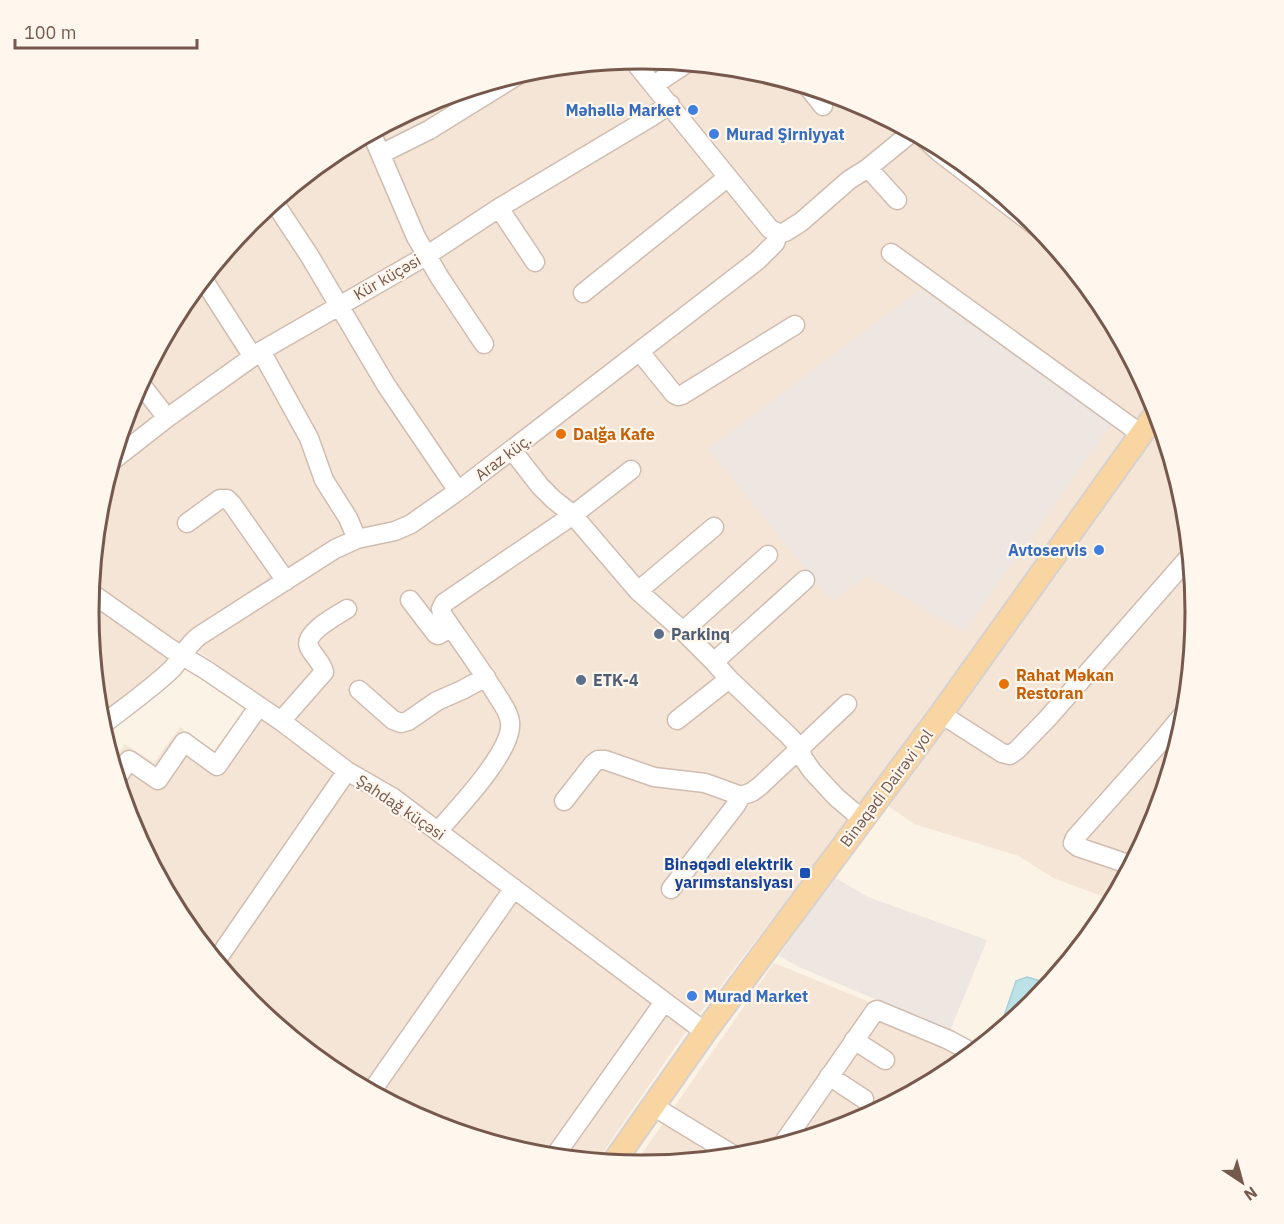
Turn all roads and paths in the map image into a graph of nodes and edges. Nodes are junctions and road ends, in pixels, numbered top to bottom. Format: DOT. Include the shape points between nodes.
graph roads {
  1 [pos="640,69"];
  2 [pos="677,70"];
  3 [pos="654,85"];
  4 [pos="493,90"];
  5 [pos="817,98"];
  6 [pos="670,104"];
  7 [pos="823,106"];
  8 [pos="905,137"];
  9 [pos="375,140"];
  10 [pos="381,154"];
  11 [pos="868,168"];
  12 [pos="728,177"];
  13 [pos="897,200"];
  14 [pos="499,208"];
  15 [pos="279,209"];
  16 [pos="779,233"];
  17 [pos="891,253"];
  18 [pos="426,255"];
  19 [pos="536,262"];
  20 [pos="208,286"];
  21 [pos="582,293"];
  22 [pos="338,305"];
  23 [pos="795,325"];
  24 [pos="484,344"];
  25 [pos="640,352"];
  26 [pos="257,354"];
  27 [pos="146,391"];
  28 [pos="167,418"];
  29 [pos="1150,421"];
  30 [pos="1141,434"];
  31 [pos="512,450"];
  32 [pos="124,452"];
  33 [pos="631,470"];
  34 [pos="458,491"];
  35 [pos="573,515"];
  36 [pos="187,523"];
  37 [pos="714,527"];
  38 [pos="357,539"];
  39 [pos="768,555"];
  40 [pos="1183,564"];
  41 [pos="286,580"];
  42 [pos="805,580"];
  43 [pos="638,591"];
  44 [pos="99,599"];
  45 [pos="410,600"];
  46 [pos="347,609"];
  47 [pos="451,628"];
  48 [pos="683,631"];
  49 [pos="182,656"];
  50 [pos="714,662"];
  51 [pos="486,677"];
  52 [pos="729,679"];
  53 [pos="359,690"];
  54 [pos="847,704"];
  55 [pos="259,706"];
  56 [pos="941,714"];
  57 [pos="109,720"];
  58 [pos="677,720"];
  59 [pos="280,721"];
  60 [pos="1173,727"];
  61 [pos="800,748"];
  62 [pos="123,769"];
  63 [pos="347,771"];
  64 [pos="741,796"];
  65 [pos="564,801"];
  66 [pos="862,819"];
  67 [pos="438,831"];
  68 [pos="1123,863"];
  69 [pos="514,888"];
  70 [pos="672,889"];
  71 [pos="221,954"];
  72 [pos="664,1002"];
  73 [pos="705,1032"];
  74 [pos="854,1040"];
  75 [pos="964,1049"];
  76 [pos="885,1060"];
  77 [pos="829,1076"];
  78 [pos="376,1085"];
  79 [pos="864,1100"];
  80 [pos="653,1106"];
  81 [pos="790,1134"];
  82 [pos="560,1148"];
  83 [pos="723,1149"];
  84 [pos="619,1154"];
  1 -- 3 [label="street"];
  2 -- 3 [label="street"];
  3 -- 6 [label="street"];
  4 -- 10 [label="street"];
  5 -- 7 [label="street"];
  6 -- 12 [label="street"];
  6 -- 14 [label="street, Kür küçəsi"];
  8 -- 11 [label="street, Araz küç."];
  9 -- 10 [label="street"];
  10 -- 18 [label="street"];
  11 -- 13 [label="street"];
  11 -- 16 [label="street, Araz küç." via="801,222"];
  12 -- 16 [label="street" via="770,230"];
  12 -- 21 [label="street"];
  14 -- 18 [label="street, Kür küçəsi"];
  14 -- 19 [label="street"];
  15 -- 22 [label="street"];
  16 -- 25 [label="street, Araz küç." via="763,255"];
  17 -- 30 [label="street"];
  18 -- 22 [label="street, Kür küçəsi"];
  18 -- 24 [label="street"];
  20 -- 26 [label="street"];
  22 -- 26 [label="street, Kür küçəsi"];
  22 -- 34 [label="street" via="386,385"];
  23 -- 25 [label="street" via="678,396"];
  25 -- 31 [label="street, Araz küç."];
  26 -- 28 [label="street, Kür küçəsi"];
  26 -- 38 [label="street" via="309,438 324,480"];
  27 -- 28 [label="street"];
  28 -- 32 [label="street, Kür küçəsi"];
  29 -- 30 [label="main road, Binəqədi Dairəvi yol"];
  30 -- 56 [label="main road, Binəqədi Dairəvi yol"];
  31 -- 34 [label="street, Araz küç."];
  31 -- 35 [label="street" via="540,486"];
  33 -- 35 [label="street"];
  34 -- 38 [label="street, Araz küç." via="411,524"];
  35 -- 43 [label="street"];
  35 -- 47 [label="street" via="444,603 441,614"];
  36 -- 41 [label="street" via="220,499 227,499"];
  37 -- 43 [label="street"];
  38 -- 41 [label="street, Araz küç."];
  39 -- 48 [label="street"];
  40 -- 56 [label="street" via="1048,718 1010,755"];
  41 -- 49 [label="street, Araz küç." via="199,636"];
  42 -- 50 [label="street"];
  43 -- 48 [label="street"];
  44 -- 49 [label="street, Şahdağ küçəsi"];
  45 -- 47 [label="street" via="436,634"];
  46 -- 59 [label="street" via="308,639 324,672"];
  47 -- 51 [label="street"];
  48 -- 50 [label="street"];
  49 -- 55 [label="street, Şahdağ küçəsi"];
  49 -- 57 [label="street, Araz küç." via="149,689"];
  50 -- 52 [label="street"];
  51 -- 53 [label="street" via="437,700 401,723"];
  51 -- 67 [label="street" via="505,708 510,722 508,734 492,767"];
  52 -- 58 [label="street"];
  52 -- 61 [label="street"];
  54 -- 61 [label="street"];
  55 -- 59 [label="street, Şahdağ küçəsi"];
  55 -- 62 [label="street" via="217,766 184,742 158,780 129,760"];
  56 -- 66 [label="main road, Binəqədi Dairəvi yol"];
  59 -- 63 [label="street, Şahdağ küçəsi"];
  60 -- 68 [label="street" via="1073,843"];
  61 -- 64 [label="street" via="760,786"];
  61 -- 66 [label="street" via="812,771"];
  63 -- 67 [label="street, Şahdağ küçəsi"];
  63 -- 71 [label="street"];
  64 -- 65 [label="street" via="705,783 663,779 598,760"];
  64 -- 70 [label="street"];
  66 -- 73 [label="main road, Binəqədi Dairəvi yol"];
  67 -- 69 [label="street, Şahdağ küçəsi"];
  69 -- 72 [label="street, Şahdağ küçəsi"];
  69 -- 78 [label="street"];
  72 -- 73 [label="street, Şahdağ küçəsi"];
  72 -- 82 [label="street"];
  73 -- 80 [label="main road, Binəqədi Dairəvi yol"];
  74 -- 75 [label="street" via="878,1010"];
  74 -- 76 [label="street"];
  74 -- 77 [label="street"];
  77 -- 79 [label="street"];
  77 -- 81 [label="street"];
  80 -- 83 [label="street"];
  80 -- 84 [label="main road, Binəqədi Dairəvi yol"];
}
